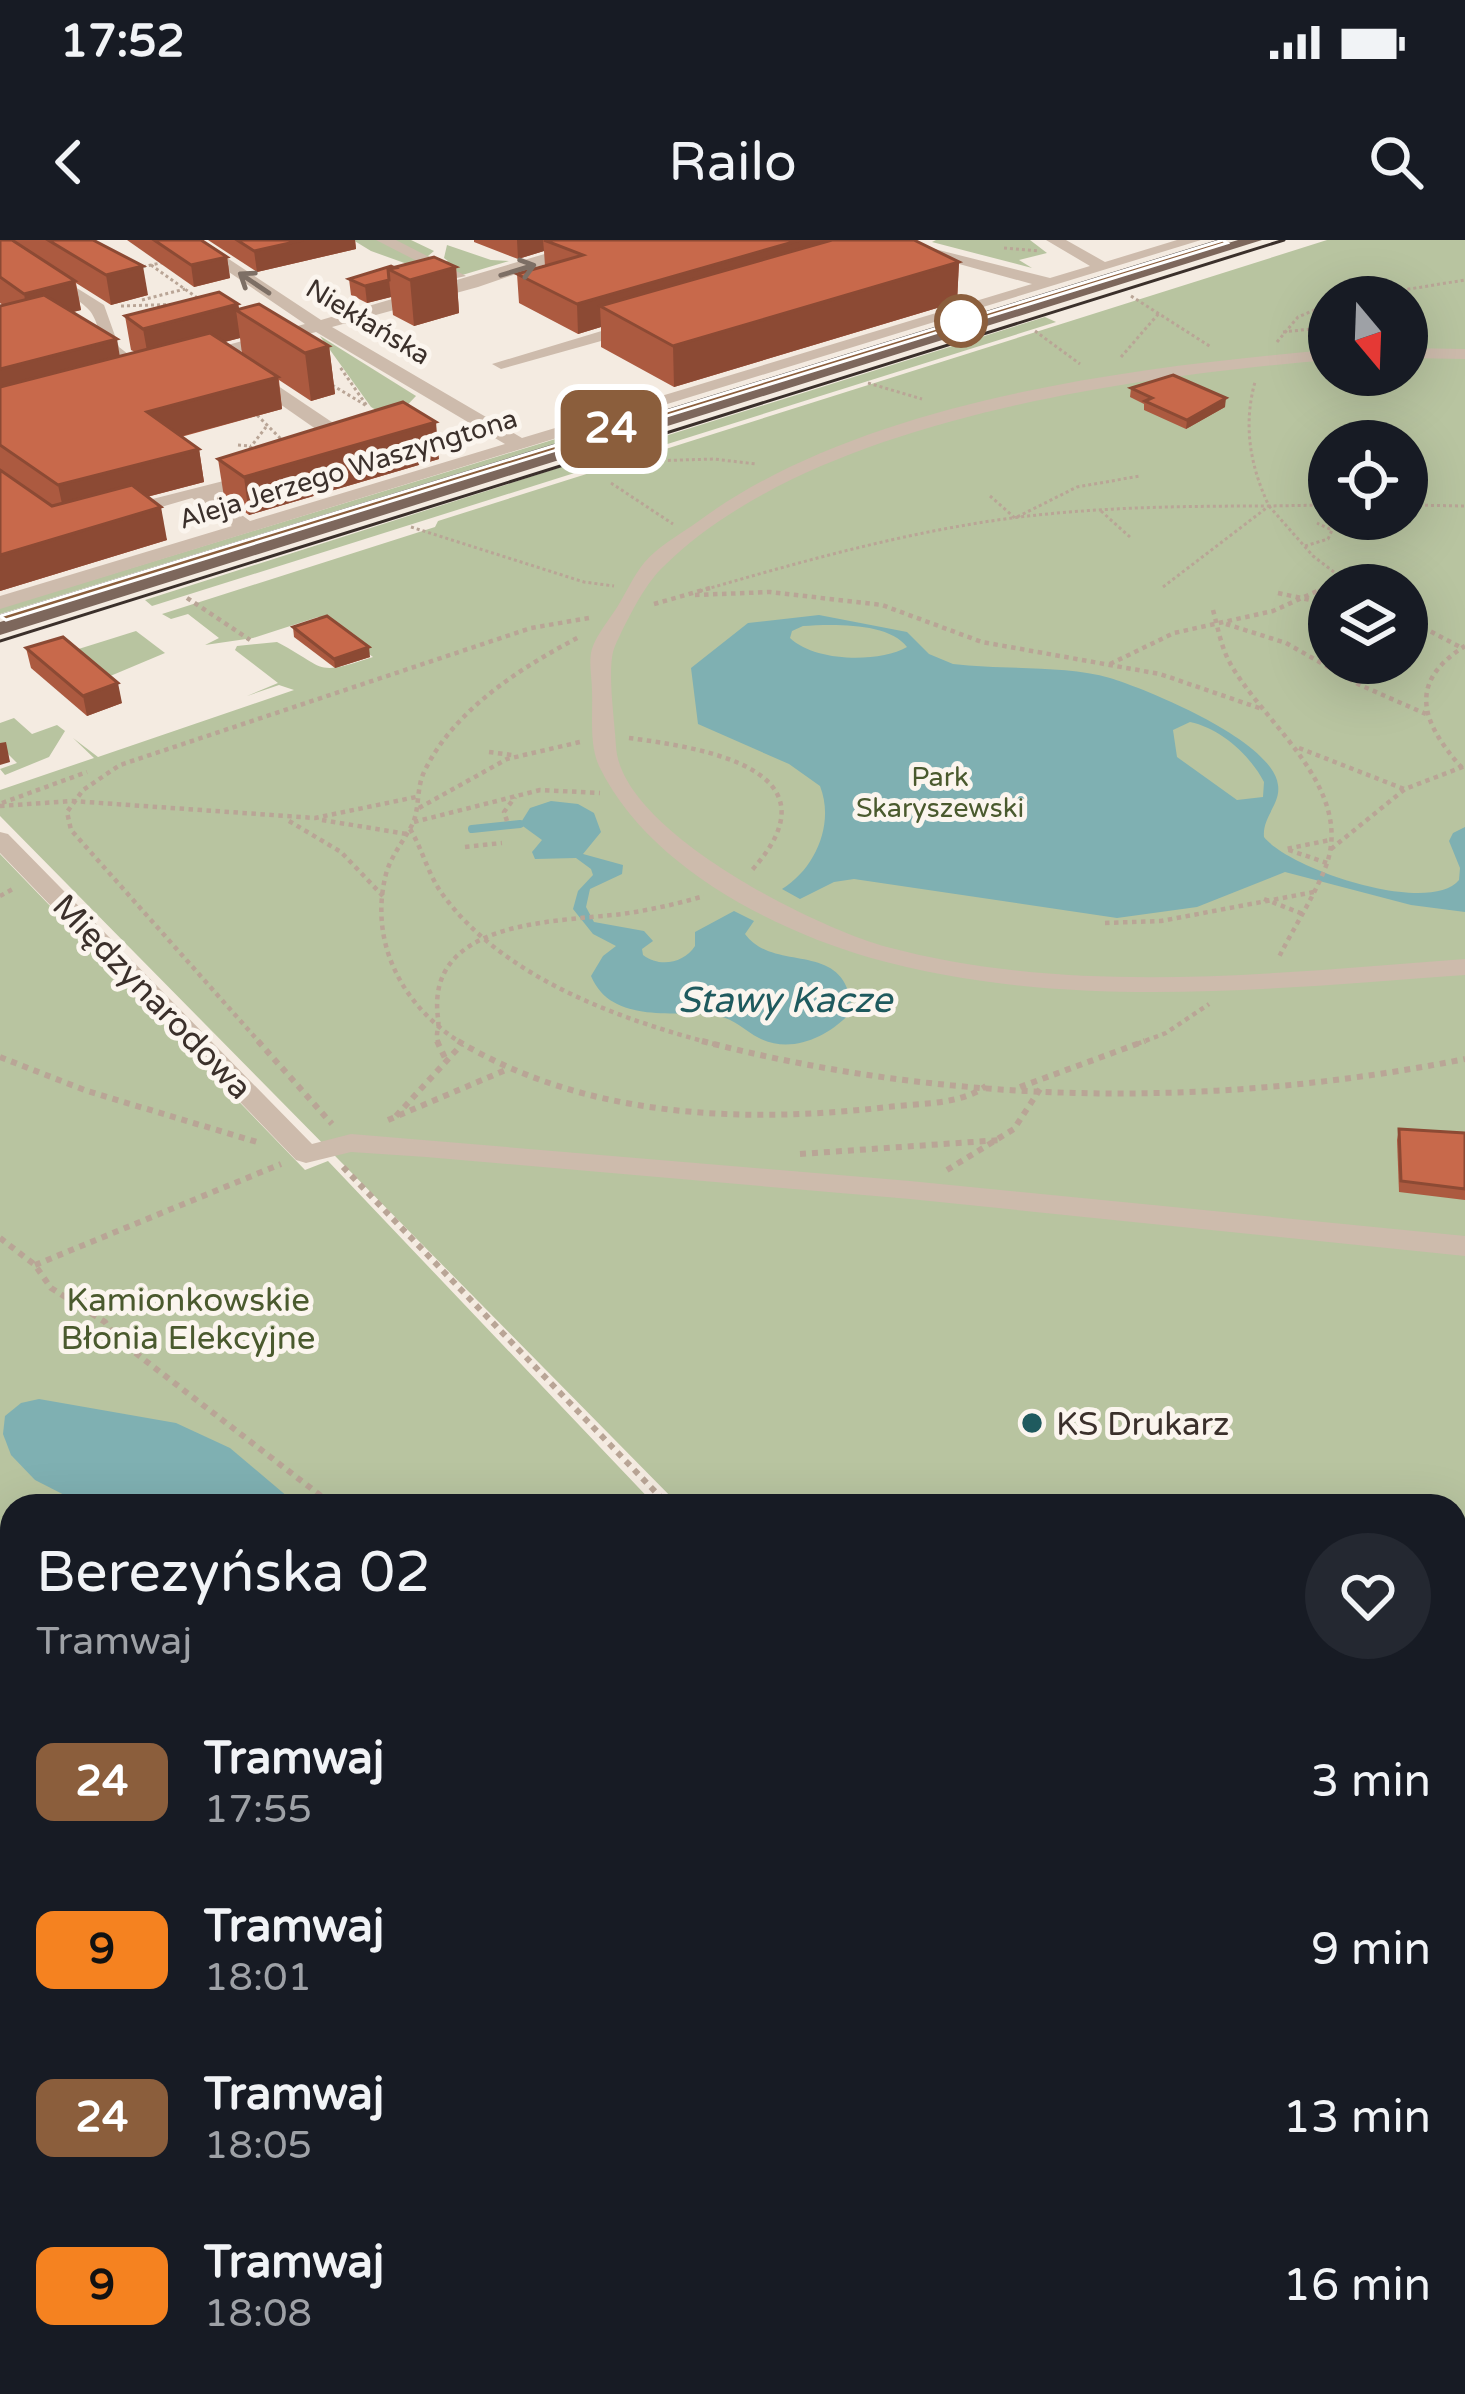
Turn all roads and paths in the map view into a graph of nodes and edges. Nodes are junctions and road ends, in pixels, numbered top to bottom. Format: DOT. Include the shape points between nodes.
graph roads {
  1 [pos="190,240"];
  2 [pos="384,240"];
  3 [pos="608,240"];
  4 [pos="880,240"];
  5 [pos="1021,240"];
  6 [pos="1193,240"];
  7 [pos="1254,240"];
  8 [pos="1057,242"];
  9 [pos="0,245"];
  10 [pos="910,248"];
  11 [pos="1011,248"];
  12 [pos="873,258"];
  13 [pos="166,262"];
  14 [pos="151,265"];
  15 [pos="1103,267"];
  16 [pos="131,270"];
  17 [pos="1465,280"];
  18 [pos="474,284"];
  19 [pos="1050,284"];
  20 [pos="1428,286"];
  21 [pos="185,290"];
  22 [pos="1084,292"];
  23 [pos="1136,298"];
  24 [pos="132,303"];
  25 [pos="111,308"];
  26 [pos="1308,310"];
  27 [pos="1160,313"];
  28 [pos="665,317"];
  29 [pos="318,326"];
  30 [pos="1308,329"];
  31 [pos="1034,331"];
  32 [pos="217,353"];
  33 [pos="1428,353"];
  34 [pos="1465,354"];
  35 [pos="1308,358"];
  36 [pos="337,362"];
  37 [pos="181,363"];
  38 [pos="1237,363"];
  39 [pos="501,364"];
  40 [pos="315,374"];
  41 [pos="124,379"];
  42 [pos="1106,380"];
  43 [pos="270,398"];
  44 [pos="367,406"];
  45 [pos="451,419"];
  46 [pos="266,428"];
  47 [pos="398,430"];
  48 [pos="465,439"];
  49 [pos="354,443"];
  50 [pos="238,445"];
  51 [pos="520,445"];
  52 [pos="251,446"];
  53 [pos="441,448"];
  54 [pos="309,460"];
  55 [pos="616,462"];
  56 [pos="764,464"];
  57 [pos="287,466"];
  58 [pos="1140,476"];
  59 [pos="611,483"];
  60 [pos="221,485"];
  61 [pos="199,494"];
  62 [pos="990,496"];
  63 [pos="1428,505"];
  64 [pos="1269,506"];
  65 [pos="1308,506"];
  66 [pos="1465,506"];
  67 [pos="1101,511"];
  68 [pos="101,518"];
  69 [pos="1015,518"];
  70 [pos="411,527"];
  71 [pos="247,528"];
  72 [pos="689,532"];
  73 [pos="1130,537"];
  74 [pos="1325,540"];
  75 [pos="1305,546"];
  76 [pos="1325,564"];
  77 [pos="634,587"];
  78 [pos="1163,587"];
  79 [pos="1278,593"];
  80 [pos="1308,595"];
  81 [pos="682,596"];
  82 [pos="187,598"];
  83 [pos="1301,598"];
  84 [pos="1308,600"];
  85 [pos="0,604"];
  86 [pos="1213,610"];
  87 [pos="613,622"];
  88 [pos="1216,623"];
  89 [pos="0,628"];
  90 [pos="1428,630"];
  91 [pos="250,640"];
  92 [pos="1463,648"];
  93 [pos="1110,664"];
  94 [pos="1262,709"];
  95 [pos="1426,714"];
  96 [pos="600,739"];
  97 [pos="1295,746"];
  98 [pos="489,752"];
  99 [pos="627,752"];
  100 [pos="515,756"];
  101 [pos="120,765"];
  102 [pos="1463,768"];
  103 [pos="1405,790"];
  104 [pos="625,792"];
  105 [pos="515,796"];
  106 [pos="416,797"];
  107 [pos="72,801"];
  108 [pos="0,804"];
  109 [pos="419,808"];
  110 [pos="283,818"];
  111 [pos="315,818"];
  112 [pos="507,821"];
  113 [pos="410,828"];
  114 [pos="0,838"];
  115 [pos="502,843"];
  116 [pos="1331,845"];
  117 [pos="465,847"];
  118 [pos="1327,863"];
  119 [pos="730,884"];
  120 [pos="1315,889"];
  121 [pos="383,896"];
  122 [pos="1264,898"];
  123 [pos="1303,914"];
  124 [pos="1105,923"];
  125 [pos="484,938"];
  126 [pos="1290,965"];
  127 [pos="1465,967"];
  128 [pos="1209,983"];
  129 [pos="440,1030"];
  130 [pos="462,1044"];
  131 [pos="0,1057"];
  132 [pos="445,1058"];
  133 [pos="1465,1059"];
  134 [pos="508,1069"];
  135 [pos="986,1086"];
  136 [pos="1018,1088"];
  137 [pos="1040,1089"];
  138 [pos="448,1096"];
  139 [pos="393,1118"];
  140 [pos="301,1149"];
  141 [pos="344,1152"];
  142 [pos="910,1190"];
  143 [pos="0,1238"];
  144 [pos="1465,1246"];
  145 [pos="35,1265"];
  146 [pos="318,1494"];
  147 [pos="658,1494"];
  29 -- 1 [label="street, Niekłańska, one-way"];
  2 -- 18 [label="street"];
  18 -- 3 [label="street, one-way"];
  4 -- 10 [label="street"];
  5 -- 11 [label="path"];
  6 -- 15 [label="street, Aleja Jerzego Waszyngtona"];
  7 -- 22 [label="main road, Aleja Jerzego Waszyngtona"];
  8 -- 15 [label="street"];
  9 -- 41 [label="street" via="98,309 111,349 145,374"];
  10 -- 12 [label="street"];
  10 -- 19 [label="street"];
  13 -- 14 [label="path"];
  14 -- 16 [label="path"];
  14 -- 21 [label="path"];
  15 -- 19 [label="street, Aleja Jerzego Waszyngtona"];
  17 -- 20 [label="path"];
  18 -- 29 [label="street"];
  19 -- 22 [label="street"];
  19 -- 51 [label="street, Aleja Jerzego Waszyngtona"];
  21 -- 24 [label="path"];
  21 -- 24 [label="path" via="209,309"];
  22 -- 89 [label="main road, Aleja Jerzego Waszyngtona"];
  23 -- 27 [label="path"];
  24 -- 25 [label="path"];
  26 -- 30 [label="path" via="1283,332"];
  27 -- 38 [label="path"];
  27 -- 42 [label="path"];
  28 -- 39 [label="street"];
  29 -- 32 [label="street"];
  29 -- 45 [label="street, Niekłańska"];
  31 -- 42 [label="path"];
  32 -- 37 [label="street"];
  32 -- 49 [label="street"];
  33 -- 34 [label="street"];
  35 -- 38 [label="street"];
  36 -- 44 [label="path"];
  38 -- 42 [label="street"];
  38 -- 64 [label="path" via="1257,376 1248,418 1256,482"];
  40 -- 44 [label="path"];
  42 -- 72 [label="street" via="982,406 819,459"];
  43 -- 46 [label="path" via="256,415"];
  44 -- 47 [label="path"];
  45 -- 47 [label="path"];
  45 -- 48 [label="path"];
  45 -- 51 [label="street, Niekłańska"];
  45 -- 53 [label="path"];
  46 -- 52 [label="path"];
  46 -- 54 [label="path"];
  47 -- 49 [label="street"];
  49 -- 54 [label="street"];
  50 -- 52 [label="path"];
  51 -- 71 [label="street, Aleja Jerzego Waszyngtona"];
  52 -- 60 [label="path"];
  55 -- 56 [label="path"];
  57 -- 60 [label="street"];
  58 -- 69 [label="path" via="1077,487"];
  59 -- 72 [label="path"];
  60 -- 61 [label="street"];
  61 -- 68 [label="street"];
  61 -- 71 [label="street"];
  62 -- 69 [label="path"];
  63 -- 66 [label="path"];
  64 -- 65 [label="path"];
  64 -- 67 [label="path"];
  64 -- 75 [label="path"];
  64 -- 78 [label="path"];
  67 -- 69 [label="path"];
  67 -- 73 [label="path"];
  69 -- 81 [label="path"];
  70 -- 77 [label="path" via="584,582"];
  71 -- 85 [label="street, Aleja Jerzego Waszyngtona"];
  72 -- 77 [label="street"];
  74 -- 75 [label="path"];
  75 -- 76 [label="path"];
  77 -- 81 [label="path" via="653,589 640,608"];
  77 -- 87 [label="street"];
  79 -- 83 [label="path"];
  80 -- 83 [label="path"];
  81 -- 93 [label="path" via="851,599 982,642"];
  82 -- 91 [label="path"];
  83 -- 84 [label="path"];
  83 -- 88 [label="path"];
  86 -- 88 [label="path"];
  87 -- 96 [label="street" via="594,697"];
  87 -- 101 [label="path" via="530,628"];
  87 -- 106 [label="path" via="495,689 444,745"];
  88 -- 93 [label="path" via="1174,632"];
  88 -- 94 [label="path" via="1231,666"];
  88 -- 95 [label="path" via="1274,637"];
  90 -- 92 [label="path"];
  92 -- 95 [label="path" via="1439,664"];
  93 -- 94 [label="path"];
  94 -- 97 [label="path"];
  95 -- 102 [label="path"];
  96 -- 100 [label="path"];
  96 -- 104 [label="street"];
  97 -- 103 [label="path"];
  97 -- 116 [label="path" via="1310,768"];
  98 -- 100 [label="path"];
  99 -- 119 [label="path" via="623,737 721,755 777,792 782,831 754,869"];
  100 -- 109 [label="path"];
  101 -- 107 [label="path"];
  101 -- 108 [label="path"];
  102 -- 103 [label="path"];
  103 -- 116 [label="path"];
  104 -- 105 [label="path"];
  104 -- 119 [label="street" via="662,835"];
  105 -- 112 [label="path"];
  105 -- 113 [label="path"];
  106 -- 109 [label="path"];
  106 -- 111 [label="path"];
  107 -- 108 [label="path"];
  107 -- 110 [label="path"];
  107 -- 141 [label="path" via="71,830"];
  109 -- 113 [label="path"];
  110 -- 111 [label="path"];
  110 -- 121 [label="path" via="341,852"];
  111 -- 113 [label="path"];
  113 -- 121 [label="path" via="392,855"];
  113 -- 125 [label="path" via="433,881"];
  114 -- 140 [label="street, Międzynarodowa"];
  115 -- 117 [label="path"];
  116 -- 118 [label="path"];
  116 -- 118 [label="path" via="1286,849"];
  118 -- 120 [label="path"];
  119 -- 125 [label="path" via="683,902 530,923"];
  119 -- 128 [label="street" via="831,935 937,966"];
  120 -- 122 [label="path"];
  120 -- 123 [label="path"];
  121 -- 129 [label="path" via="390,964"];
  122 -- 123 [label="path"];
  122 -- 124 [label="path" via="1161,922"];
  123 -- 126 [label="path" via="1273,967"];
  125 -- 129 [label="path" via="443,972 434,992"];
  125 -- 135 [label="path" via="559,989 675,1036 802,1064"];
  127 -- 128 [label="street"];
  128 -- 136 [label="path" via="1207,1009 1166,1034"];
  129 -- 130 [label="path"];
  129 -- 132 [label="path"];
  130 -- 132 [label="path"];
  130 -- 134 [label="path"];
  131 -- 140 [label="path" via="87,1090"];
  132 -- 139 [label="path"];
  133 -- 137 [label="path" via="1290,1087"];
  134 -- 135 [label="path" via="596,1097 729,1115 880,1110 971,1097"];
  134 -- 138 [label="path"];
  135 -- 136 [label="path"];
  136 -- 137 [label="path"];
  137 -- 142 [label="path" via="1021,1124"];
  140 -- 141 [label="street"];
  140 -- 145 [label="path"];
  141 -- 142 [label="street"];
  141 -- 147 [label="path"];
  142 -- 144 [label="street"];
  143 -- 145 [label="path"];
  145 -- 146 [label="path" via="51,1288 105,1322"];
}
